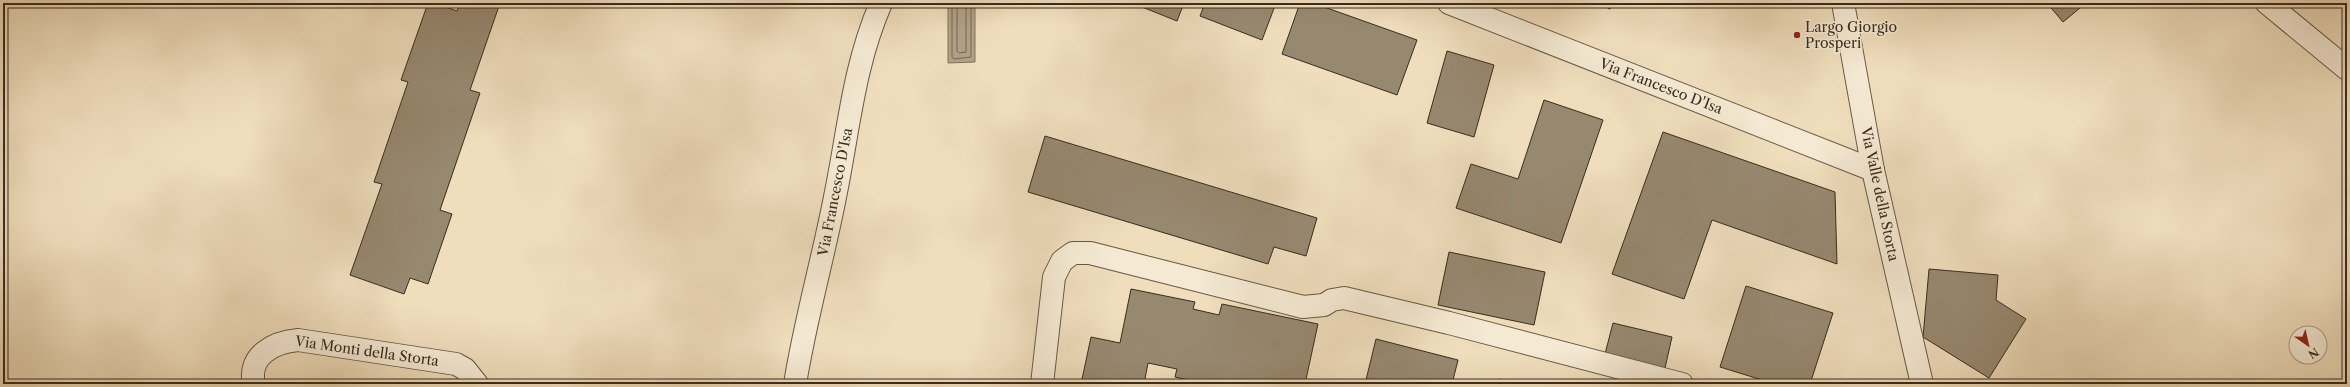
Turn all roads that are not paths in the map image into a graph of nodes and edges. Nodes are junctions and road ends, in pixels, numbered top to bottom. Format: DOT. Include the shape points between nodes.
graph roads {
  1 [pos="881,3"];
  2 [pos="1448,3"];
  3 [pos="1843,3"];
  4 [pos="2267,3"];
  5 [pos="2347,69"];
  6 [pos="1874,170"];
  7 [pos="1924,383"];
  8 [pos="254,384"];
  9 [pos="477,384"];
  10 [pos="795,384"];
  11 [pos="1042,384"];
  12 [pos="1682,384"];
  1 -- 10 [label="street, Via Francesco D'Isa" via="864,47 853,89 836,196"];
  2 -- 6 [label="street, Via Francesco D'Isa"];
  3 -- 6 [label="street, Via Valle della Storta"];
  4 -- 5 [label="street"];
  6 -- 7 [label="street, Via Valle della Storta"];
  8 -- 9 [label="street, Via Monti della Storta" via="253,370 268,348 286,341 298,340 456,364 465,369"];
  11 -- 12 [label="street" via="1054,277 1062,261 1073,253 1090,253 1303,307 1324,305 1332,300 1344,298"];
}
